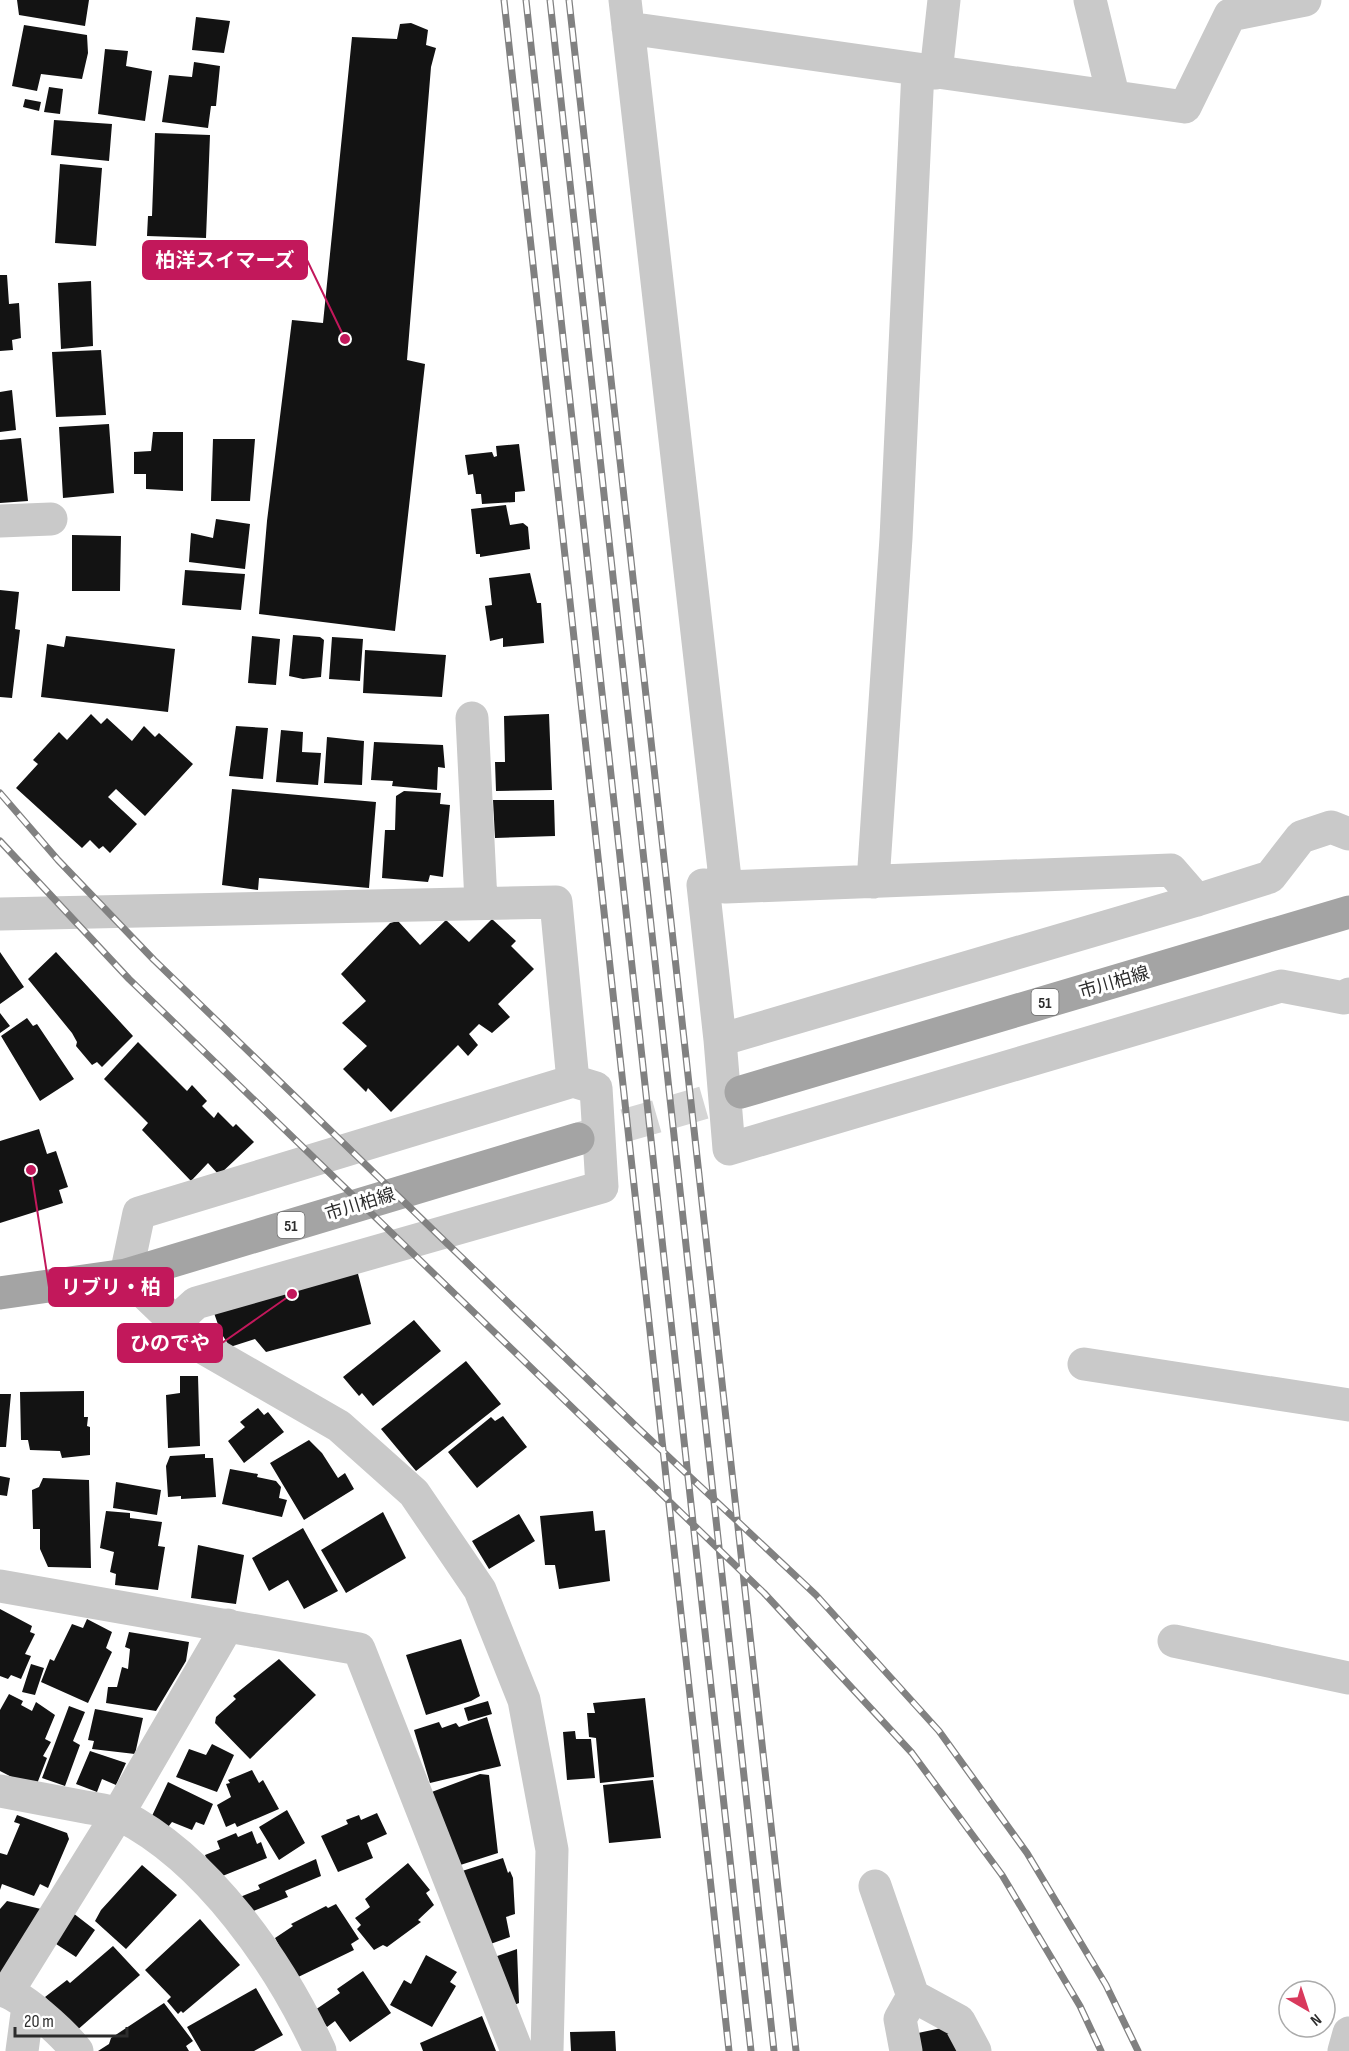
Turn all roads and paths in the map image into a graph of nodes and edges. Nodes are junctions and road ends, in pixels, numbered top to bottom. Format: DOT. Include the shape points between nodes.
graph roads {
  1 [pos="944,0"];
  2 [pos="1090,0"];
  3 [pos="1305,0"];
  4 [pos="627,14"];
  5 [pos="927,72"];
  6 [pos="1113,95"];
  7 [pos="51,519"];
  8 [pos="0,521"];
  9 [pos="472,718"];
  10 [pos="1349,834"];
  11 [pos="873,882"];
  12 [pos="726,887"];
  13 [pos="1197,900"];
  14 [pos="481,902"];
  15 [pos="1349,912"];
  16 [pos="0,914"];
  17 [pos="1349,994"];
  18 [pos="720,1040"];
  19 [pos="573,1081"];
  20 [pos="741,1092"];
  21 [pos="578,1139"];
  22 [pos="126,1275"];
  23 [pos="0,1293"];
  24 [pos="175,1322"];
  25 [pos="1084,1364"];
  26 [pos="1349,1405"];
  27 [pos="0,1586"];
  28 [pos="228,1625"];
  29 [pos="1174,1641"];
  30 [pos="1349,1677"];
  31 [pos="0,1791"];
  32 [pos="118,1814"];
  33 [pos="876,1886"];
  34 [pos="12,1996"];
  35 [pos="913,1996"];
  36 [pos="1349,2033"];
  37 [pos="21,2051"];
  38 [pos="77,2051"];
  39 [pos="320,2051"];
  40 [pos="517,2051"];
  41 [pos="547,2051"];
  42 [pos="906,2051"];
  43 [pos="975,2051"];
  44 [pos="1344,2051"];
  1 -- 5 [label="street"];
  2 -- 6 [label="street"];
  3 -- 6 [label="street" via="1230,15 1185,107"];
  4 -- 5 [label="street"];
  4 -- 12 [label="street"];
  5 -- 6 [label="street"];
  5 -- 11 [label="street"];
  7 -- 8 [label="street"];
  9 -- 14 [label="street"];
  10 -- 13 [label="street" via="1331,827 1301,837 1270,877"];
  11 -- 12 [label="street"];
  11 -- 13 [label="street" via="1171,870"];
  12 -- 18 [label="street" via="703,885"];
  13 -- 18 [label="street"];
  14 -- 16 [label="street"];
  14 -- 19 [label="street" via="556,902"];
  15 -- 20 [label="main road, 市川柏線 / 51"];
  17 -- 18 [label="street" via="1344,998 1281,986 729,1149"];
  19 -- 22 [label="street" via="139,1213"];
  19 -- 24 [label="street" via="596,1088 602,1187 196,1303"];
  21 -- 22 [label="main road, 市川柏線 / 51"];
  22 -- 23 [label="main road, 市川柏線 / 51"];
  22 -- 24 [label="street"];
  24 -- 41 [label="street" via="200,1346 339,1426 414,1493 480,1590 524,1700 552,1850"];
  25 -- 26 [label="street"];
  27 -- 28 [label="street"];
  28 -- 32 [label="street"];
  28 -- 40 [label="street" via="359,1649"];
  29 -- 30 [label="street"];
  31 -- 32 [label="street"];
  32 -- 34 [label="street"];
  32 -- 39 [label="street" via="150,1833 204,1879 230,1908 300,2009"];
  33 -- 35 [label="street"];
  34 -- 37 [label="street"];
  34 -- 38 [label="street"];
  35 -- 42 [label="street" via="900,2019"];
  35 -- 43 [label="street" via="959,2021"];
  36 -- 44 [label="street"];
}
